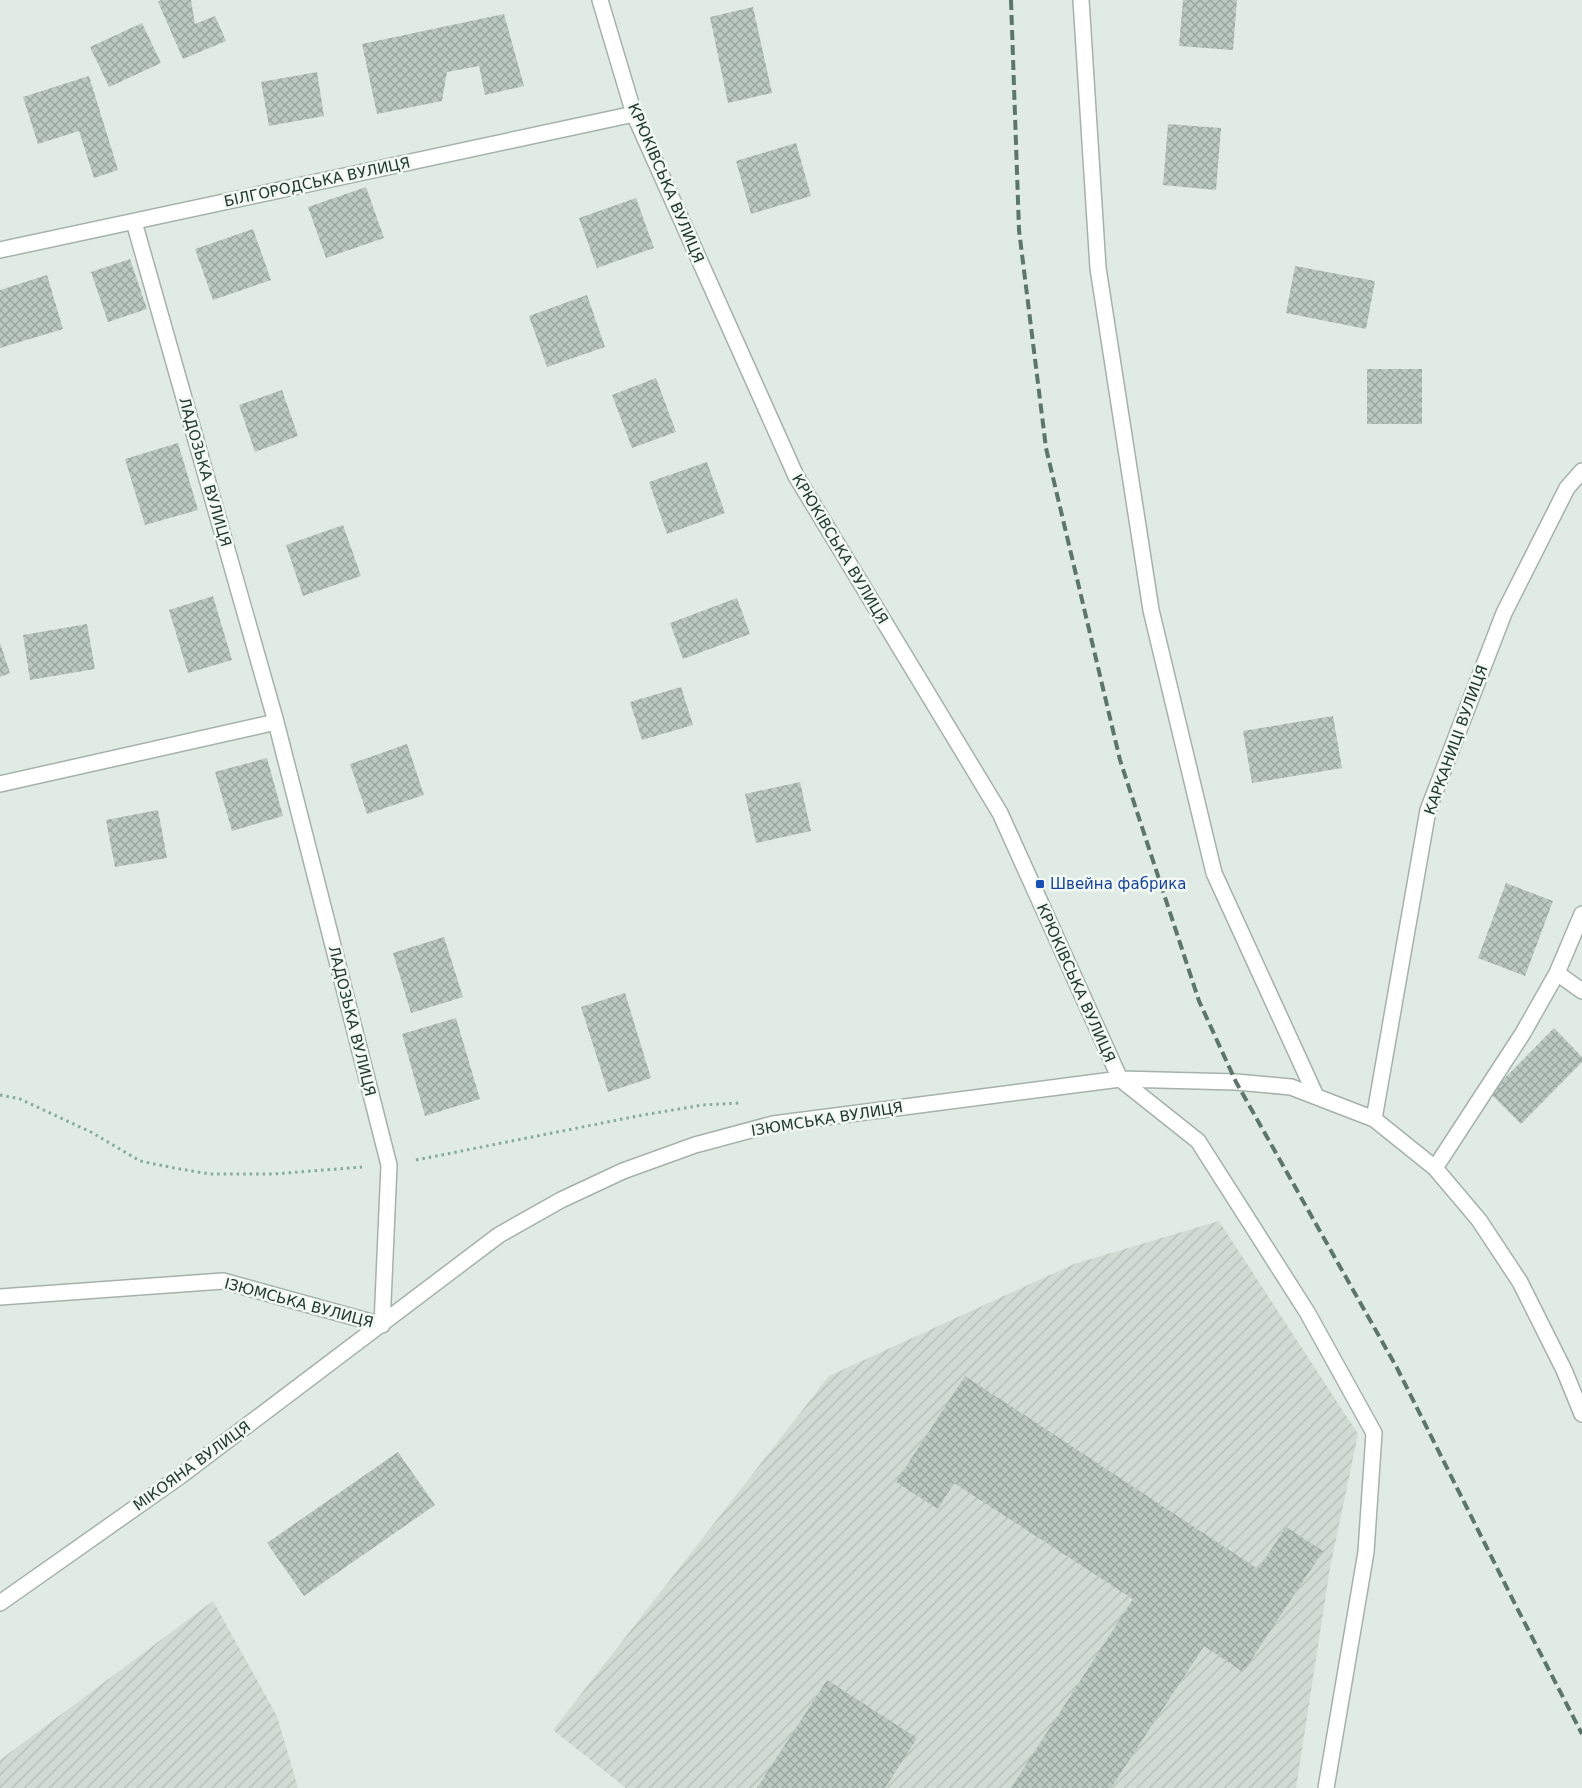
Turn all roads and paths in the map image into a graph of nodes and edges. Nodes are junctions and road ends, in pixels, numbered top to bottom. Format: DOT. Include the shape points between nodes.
graph roads {
  1 [pos="600,0"];
  2 [pos="1081,0"];
  3 [pos="634,114"];
  4 [pos="134,222"];
  5 [pos="0,250"];
  6 [pos="1582,471"];
  7 [pos="276,722"];
  8 [pos="0,784"];
  9 [pos="1582,914"];
  10 [pos="1557,973"];
  11 [pos="1582,990"];
  12 [pos="1120,1079"];
  13 [pos="1316,1096"];
  14 [pos="1374,1119"];
  15 [pos="1435,1168"];
  16 [pos="0,1297"];
  17 [pos="382,1325"];
  18 [pos="1582,1414"];
  19 [pos="0,1603"];
  20 [pos="1326,1788"];
  1 -- 3 [label="street, КРЮКІВСЬКА ВУЛИЦЯ"];
  2 -- 13 [label="street" via="1098,268 1151,610 1214,873"];
  3 -- 4 [label="street, БІЛГОРОДСЬКА ВУЛИЦЯ"];
  3 -- 12 [label="street, КРЮКІВСЬКА ВУЛИЦЯ" via="796,476 1000,813"];
  4 -- 5 [label="street, БІЛГОРОДСЬКА ВУЛИЦЯ"];
  4 -- 7 [label="street, ЛАДОЗЬКА ВУЛИЦЯ"];
  6 -- 14 [label="street, КАРКАНИЦІ ВУЛИЦЯ" via="1567,488 1504,613 1428,810"];
  7 -- 8 [label="street"];
  7 -- 17 [label="street, ЛАДОЗЬКА ВУЛИЦЯ" via="389,1165"];
  9 -- 10 [label="street"];
  10 -- 11 [label="street"];
  10 -- 15 [label="street" via="1523,1033"];
  12 -- 13 [label="street, ІЗЮМСЬКА ВУЛИЦЯ" via="1236,1082 1291,1087"];
  12 -- 17 [label="street, ІЗЮМСЬКА ВУЛИЦЯ" via="773,1124 695,1144 623,1171 560,1200 499,1235"];
  12 -- 20 [label="street" via="1198,1141 1307,1312 1374,1433 1366,1552"];
  13 -- 14 [label="street, ІЗЮМСЬКА ВУЛИЦЯ"];
  14 -- 15 [label="street, ІЗЮМСЬКА ВУЛИЦЯ"];
  15 -- 18 [label="street, ІЗЮМСЬКА ВУЛИЦЯ" via="1480,1220 1520,1282"];
  16 -- 17 [label="street, ІЗЮМСЬКА ВУЛИЦЯ" via="223,1281"];
  17 -- 19 [label="street, МІКОЯНА ВУЛИЦЯ" via="179,1477"];
}
